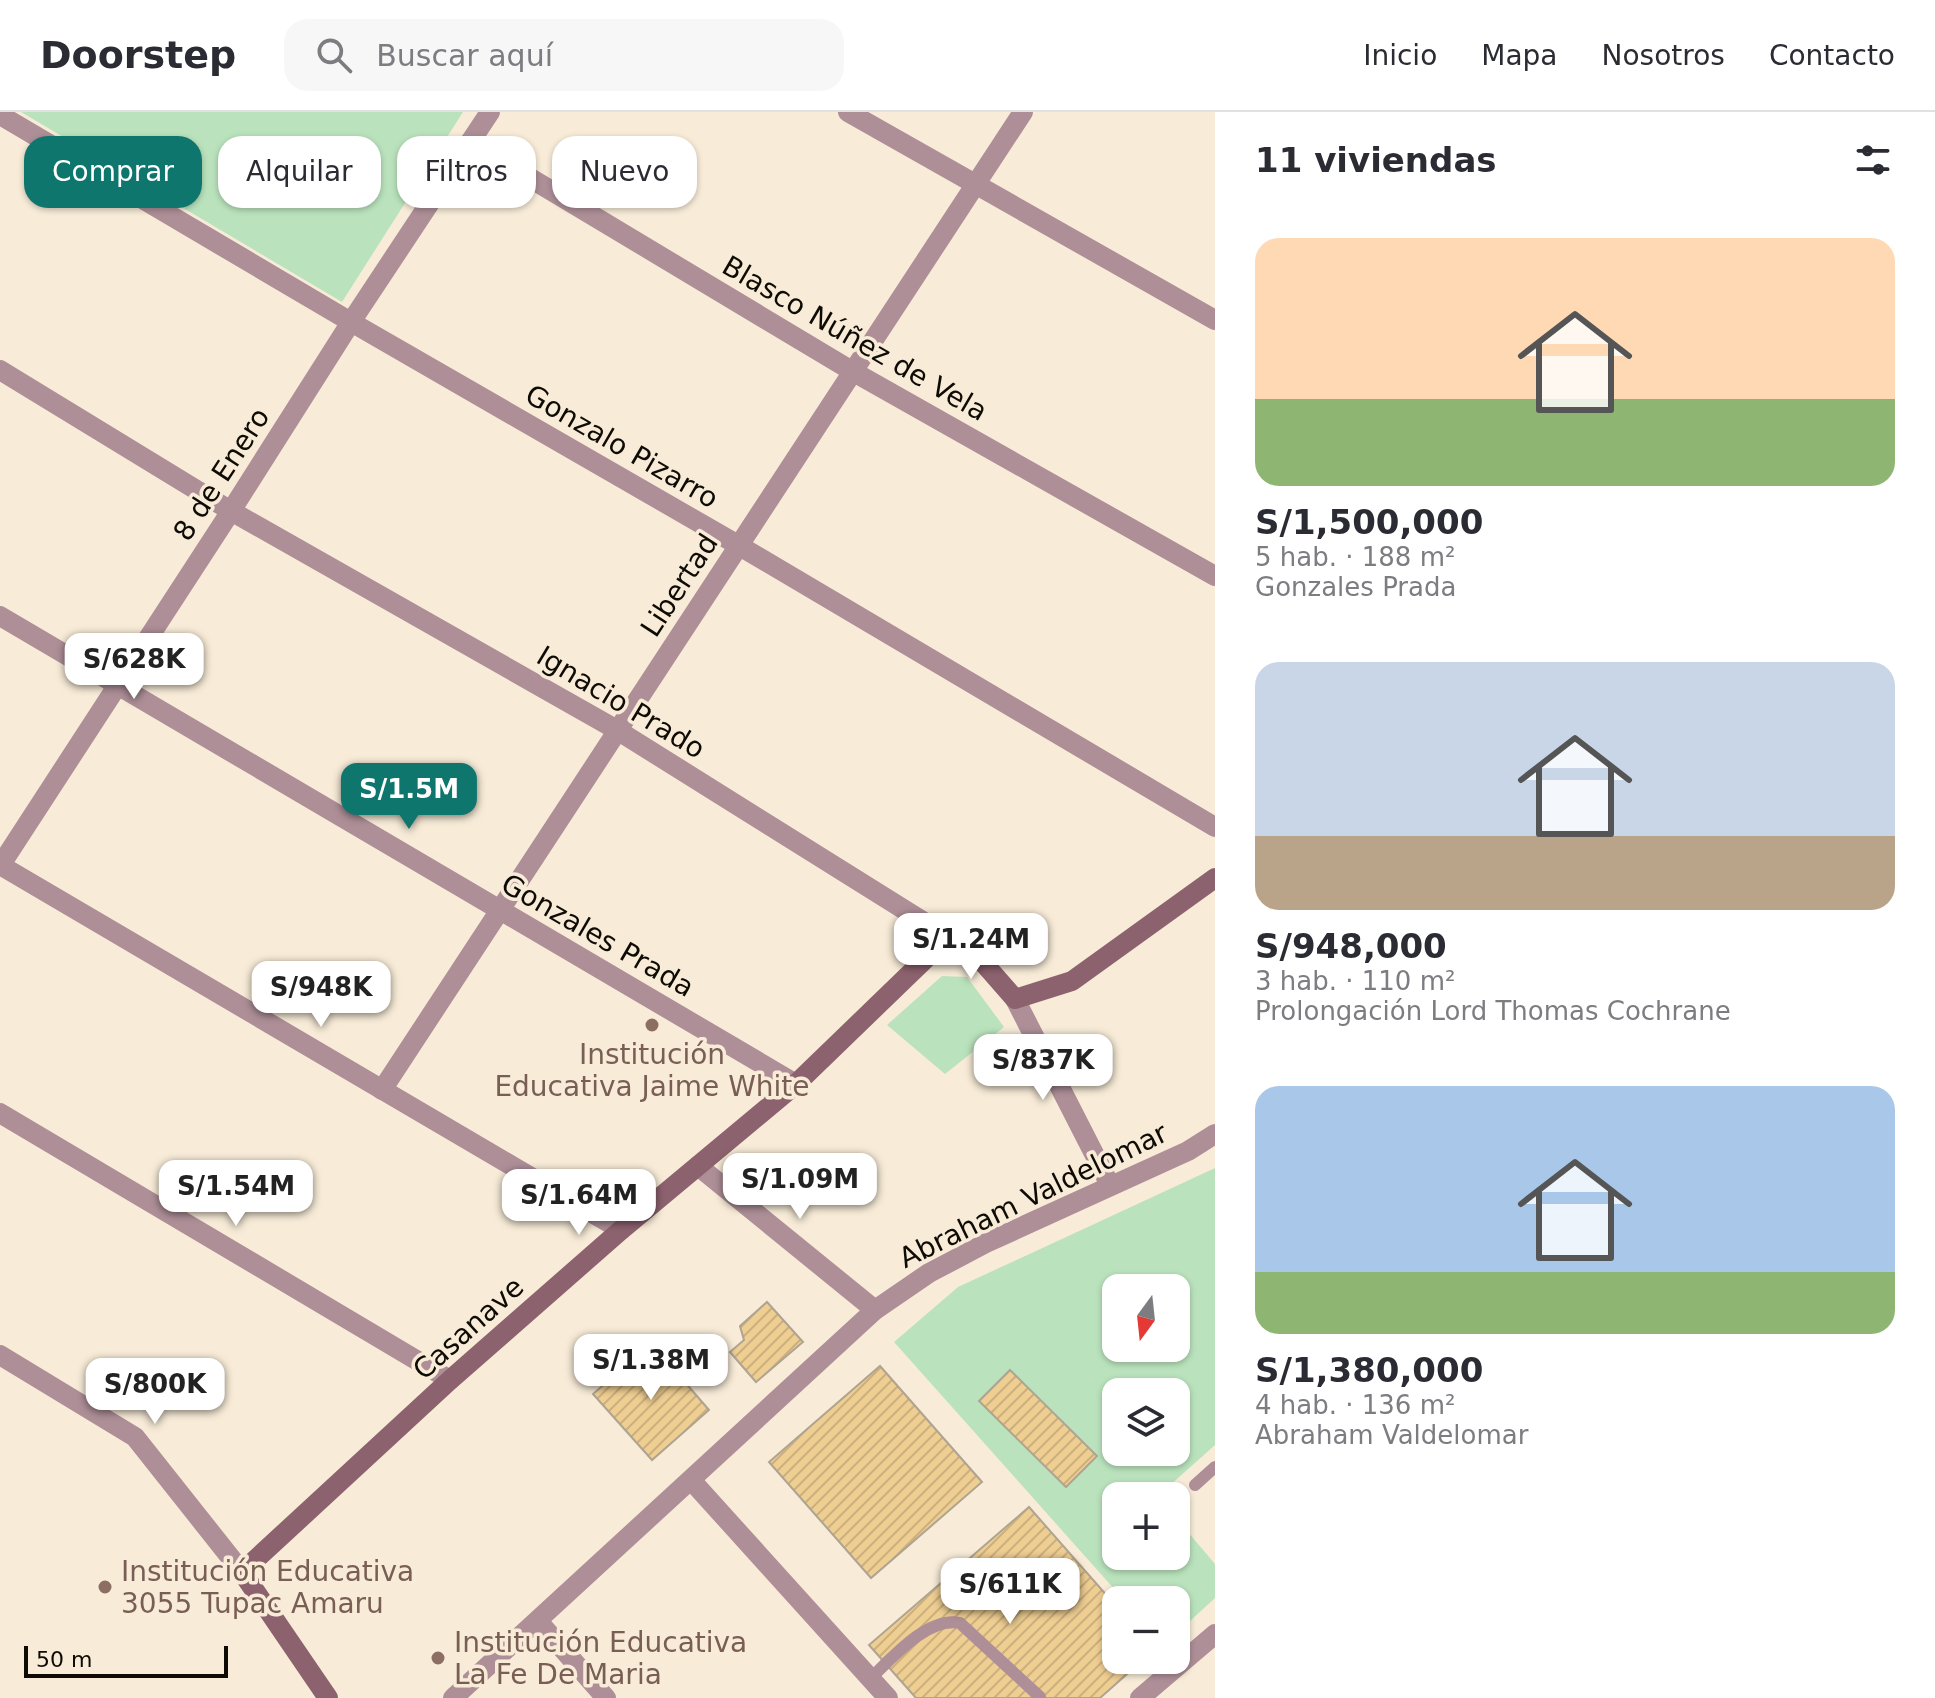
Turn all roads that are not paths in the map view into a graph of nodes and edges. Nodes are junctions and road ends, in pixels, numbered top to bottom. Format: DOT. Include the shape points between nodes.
graph roads {
  1 [pos="490,112"];
  2 [pos="848,112"];
  3 [pos="1023,112"];
  4 [pos="0,115"];
  5 [pos="474,136"];
  6 [pos="536,182"];
  7 [pos="976,184"];
  8 [pos="426,208"];
  9 [pos="1215,320"];
  10 [pos="351,322"];
  11 [pos="0,370"];
  12 [pos="852,371"];
  13 [pos="231,511"];
  14 [pos="738,545"];
  15 [pos="1215,576"];
  16 [pos="0,616"];
  17 [pos="118,685"];
  18 [pos="617,730"];
  19 [pos="1215,827"];
  20 [pos="0,865"];
  21 [pos="1215,878"];
  22 [pos="500,910"];
  23 [pos="948,937"];
  24 [pos="1015,999"];
  25 [pos="796,1084"];
  26 [pos="382,1090"];
  27 [pos="0,1113"];
  28 [pos="1215,1134"];
  29 [pos="698,1166"];
  30 [pos="1110,1185"];
  31 [pos="621,1230"];
  32 [pos="875,1310"];
  33 [pos="0,1355"];
  34 [pos="450,1380"];
  35 [pos="1215,1467"];
  36 [pos="691,1480"];
  37 [pos="1195,1485"];
  38 [pos="242,1572"];
  39 [pos="538,1621"];
  40 [pos="1215,1634"];
  41 [pos="870,1679"];
  42 [pos="1040,1697"];
  43 [pos="328,1698"];
  44 [pos="453,1698"];
  45 [pos="606,1698"];
  46 [pos="888,1698"];
  47 [pos="1140,1698"];
  1 -- 5 [label="street, 8 de Enero"];
  2 -- 7 [label="street"];
  3 -- 7 [label="street, Libertad"];
  4 -- 10 [label="street, Gonzalo Pizarro"];
  6 -- 12 [label="street, Blasco Núñez de Vela"];
  7 -- 9 [label="street"];
  7 -- 12 [label="street, Libertad"];
  8 -- 10 [label="street, 8 de Enero"];
  10 -- 13 [label="street, 8 de Enero"];
  10 -- 14 [label="street, Gonzalo Pizarro"];
  11 -- 13 [label="street, Ignacio Prado"];
  12 -- 14 [label="street, Libertad"];
  12 -- 15 [label="street, Blasco Núñez de Vela"];
  13 -- 17 [label="street, 8 de Enero"];
  13 -- 18 [label="street, Ignacio Prado"];
  14 -- 18 [label="street, Libertad"];
  14 -- 19 [label="street, Gonzalo Pizarro"];
  16 -- 17 [label="street, Gonzales Prada"];
  17 -- 20 [label="street, 8 de Enero"];
  17 -- 22 [label="street, Gonzales Prada"];
  18 -- 22 [label="street, Libertad"];
  18 -- 23 [label="street, Ignacio Prado"];
  20 -- 26 [label="street"];
  21 -- 24 [label="street" via="1072,981"];
  22 -- 25 [label="street, Gonzales Prada"];
  22 -- 26 [label="street, Libertad"];
  23 -- 24 [label="street, Ignacio Prado" via="980,959"];
  23 -- 25 [label="street, Casanave"];
  24 -- 30 [label="street, Ignacio Prado"];
  25 -- 29 [label="street, Casanave"];
  26 -- 31 [label="street"];
  27 -- 34 [label="street"];
  28 -- 30 [label="street, Abraham Valdelomar"];
  29 -- 31 [label="street, Casanave"];
  29 -- 32 [label="street"];
  30 -- 32 [label="street, Abraham Valdelomar" via="929,1273"];
  31 -- 34 [label="street, Casanave"];
  32 -- 36 [label="street, Abraham Valdelomar"];
  33 -- 38 [label="street" via="135,1437"];
  34 -- 38 [label="street, Casanave"];
  35 -- 37 [label="lane"];
  36 -- 39 [label="street, Abraham Valdelomar"];
  36 -- 41 [label="street"];
  38 -- 43 [label="street"];
  39 -- 44 [label="street, Abraham Valdelomar"];
  39 -- 45 [label="street"];
  40 -- 47 [label="street"];
  41 -- 42 [label="lane" via="915,1637 951,1621 960,1623"];
  41 -- 46 [label="street"];
}
